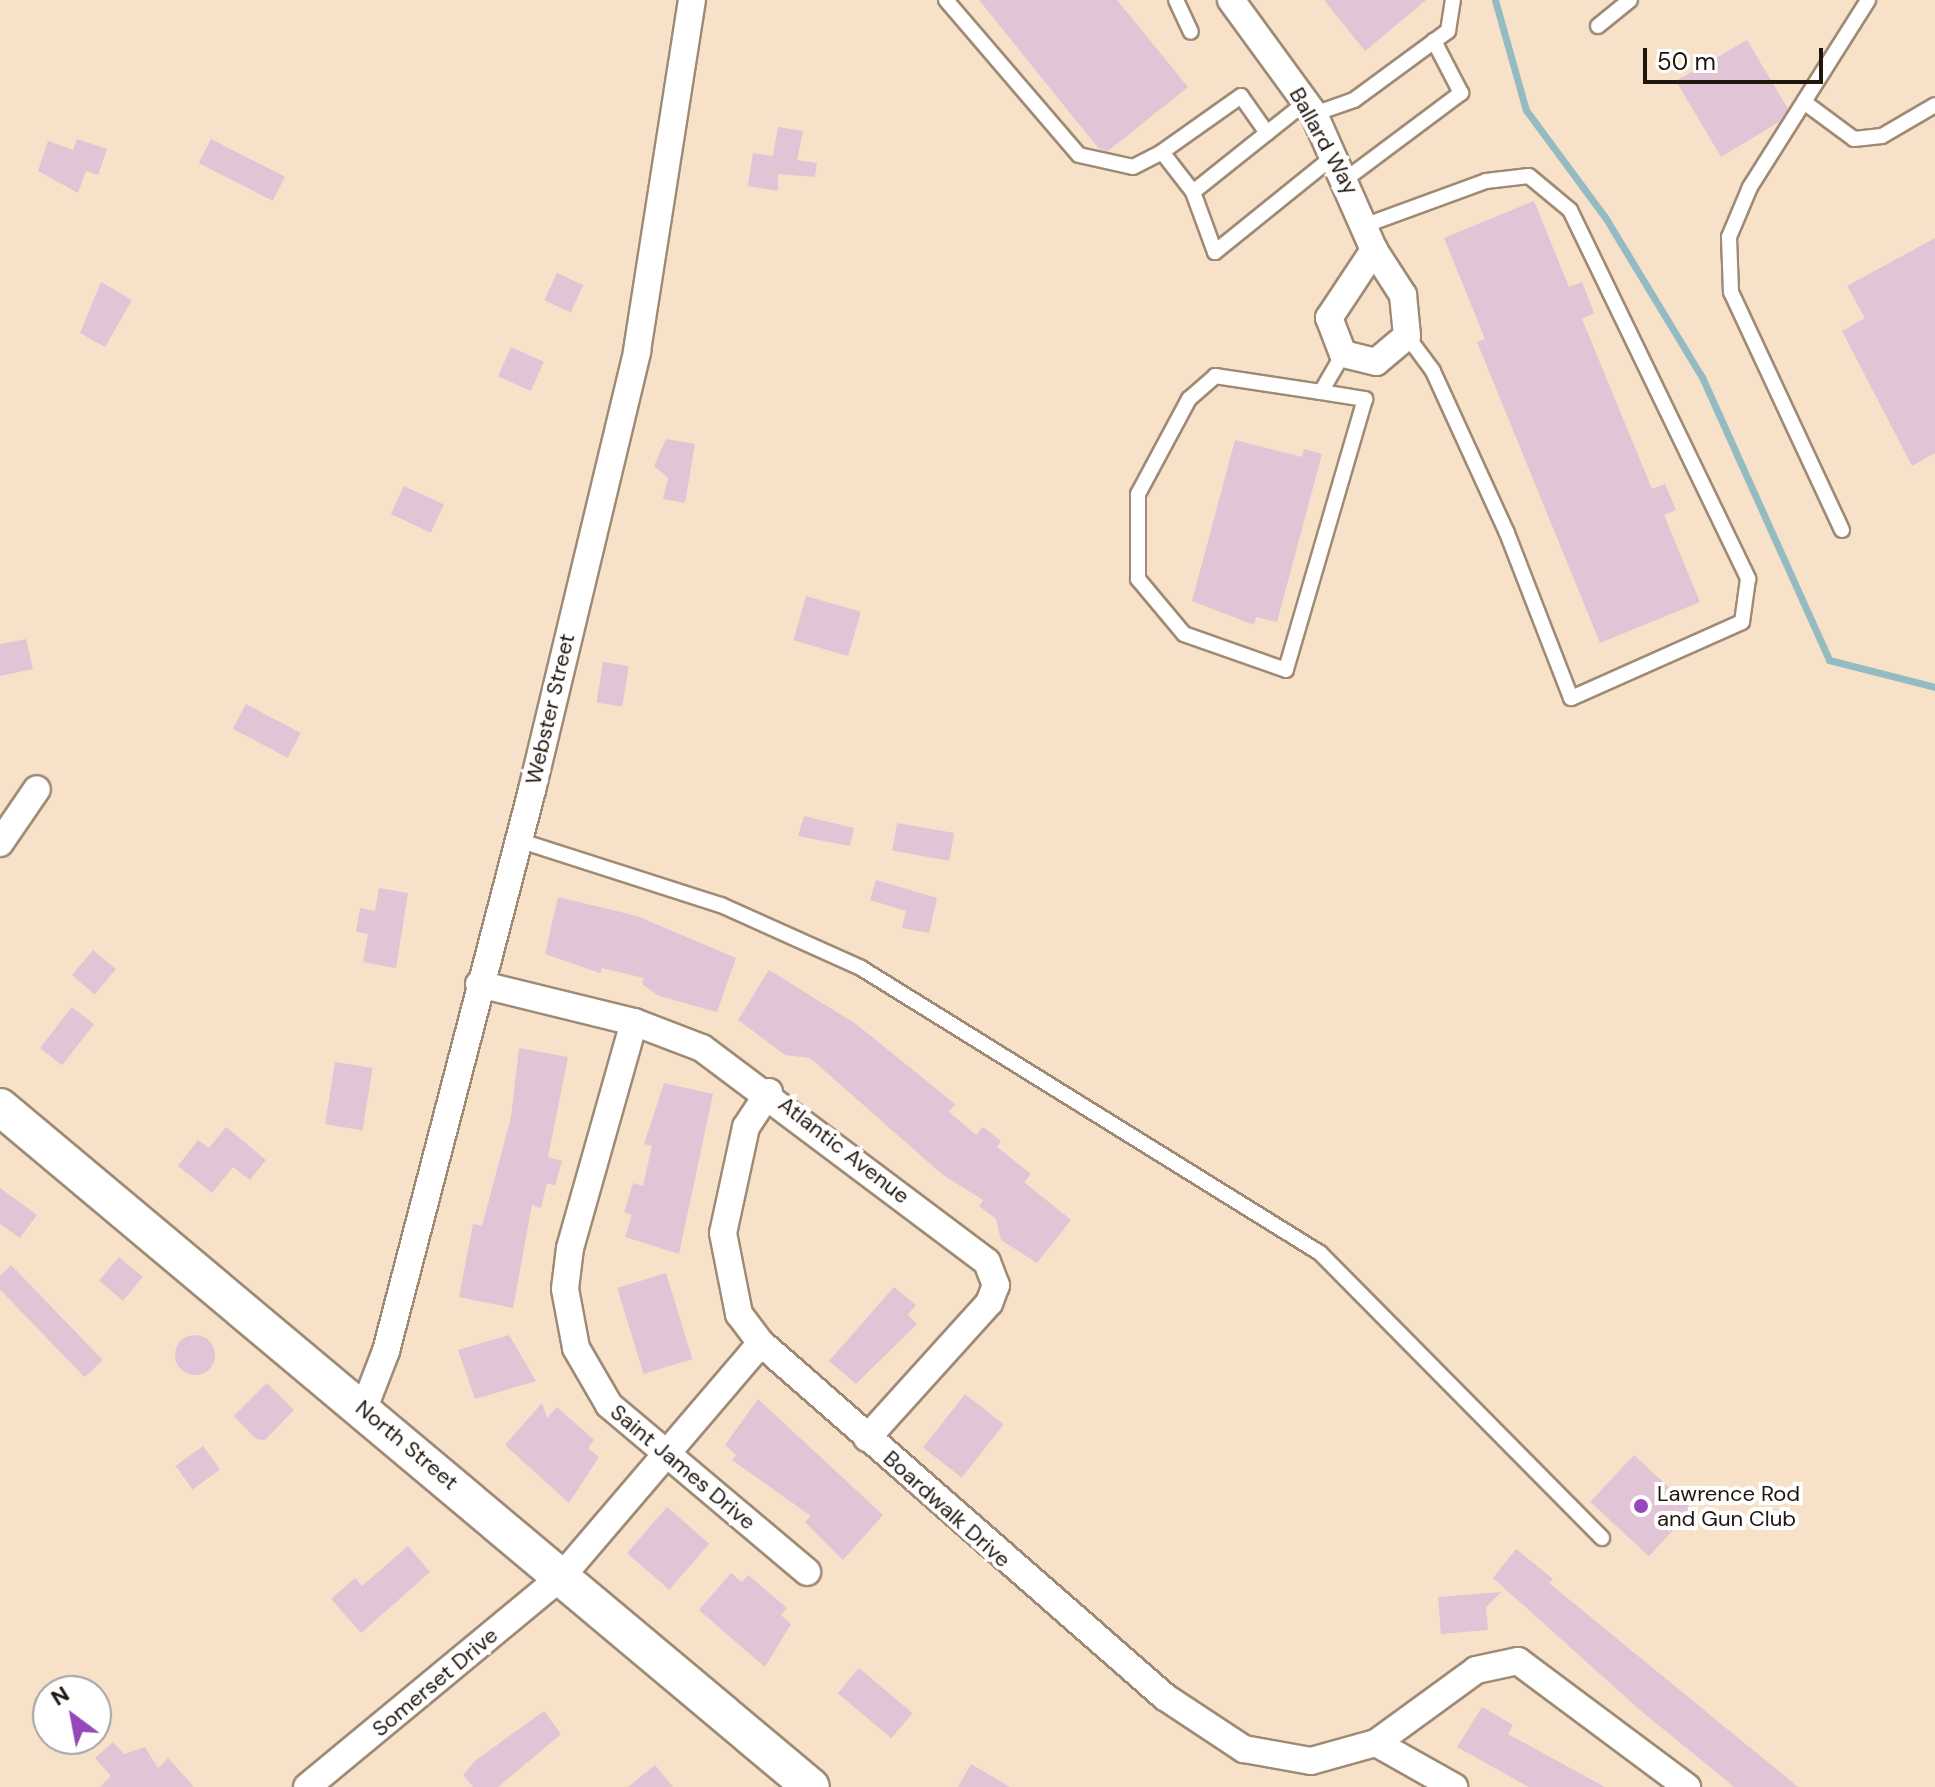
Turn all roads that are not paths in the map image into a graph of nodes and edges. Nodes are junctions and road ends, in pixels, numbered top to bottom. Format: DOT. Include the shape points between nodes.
graph roads {
  1 [pos="692,0"];
  2 [pos="946,0"];
  3 [pos="1176,0"];
  4 [pos="1231,0"];
  5 [pos="1453,0"];
  6 [pos="1630,0"];
  7 [pos="1868,0"];
  8 [pos="1598,26"];
  9 [pos="1191,32"];
  10 [pos="1434,41"];
  11 [pos="1804,102"];
  12 [pos="1935,105"];
  13 [pos="1310,108"];
  14 [pos="1267,133"];
  15 [pos="1162,152"];
  16 [pos="1341,167"];
  17 [pos="1193,192"];
  18 [pos="1370,238"];
  19 [pos="1407,336"];
  20 [pos="1343,354"];
  21 [pos="1321,392"];
  22 [pos="1842,530"];
  23 [pos="37,789"];
  24 [pos="518,840"];
  25 [pos="0,843"];
  26 [pos="479,984"];
  27 [pos="634,1022"];
  28 [pos="769,1092"];
  29 [pos="0,1107"];
  30 [pos="761,1343"];
  31 [pos="364,1408"];
  32 [pos="867,1438"];
  33 [pos="667,1453"];
  34 [pos="1602,1538"];
  35 [pos="807,1572"];
  36 [pos="562,1576"];
  37 [pos="1376,1743"];
  38 [pos="307,1787"];
  39 [pos="811,1787"];
  40 [pos="1454,1787"];
  41 [pos="1687,1787"];
  1 -- 24 [label="street, Webster Street" via="637,351"];
  2 -- 15 [label="lane" via="1079,155 1133,167"];
  3 -- 9 [label="lane"];
  4 -- 13 [label="street, Ballard Way"];
  5 -- 10 [label="lane" via="1448,31"];
  6 -- 8 [label="lane"];
  7 -- 11 [label="lane"];
  10 -- 13 [label="lane" via="1354,100"];
  10 -- 16 [label="lane" via="1461,93"];
  11 -- 12 [label="lane" via="1854,139 1882,136"];
  11 -- 22 [label="lane" via="1750,187 1729,237 1731,292"];
  13 -- 14 [label="lane"];
  13 -- 16 [label="street, Ballard Way"];
  14 -- 15 [label="lane" via="1241,96"];
  14 -- 17 [label="lane"];
  15 -- 17 [label="lane"];
  16 -- 17 [label="lane" via="1215,252"];
  16 -- 18 [label="street, Ballard Way"];
  18 -- 19 [label="street, Ballard Way" via="1403,295"];
  18 -- 19 [label="lane" via="1486,181 1529,176 1570,210 1748,579 1742,622 1571,698 1507,533 1433,371"];
  18 -- 20 [label="street" via="1329,318"];
  19 -- 20 [label="street" via="1376,362"];
  20 -- 21 [label="lane"];
  21 -- 21 [label="lane" via="1215,376 1189,399 1138,494 1138,579 1184,634 1286,670 1365,399"];
  23 -- 25 [label="street"];
  24 -- 26 [label="street, Webster Street"];
  24 -- 34 [label="lane" via="721,905 861,968 1320,1253"];
  26 -- 27 [label="street, Atlantic Avenue"];
  26 -- 31 [label="street, Webster Street" via="386,1351"];
  27 -- 28 [label="street, Atlantic Avenue" via="702,1048"];
  27 -- 33 [label="street, Saint James Drive" via="570,1248 565,1289 576,1348 595,1387"];
  28 -- 30 [label="street, Boardwalk Drive" via="746,1127 723,1233 729,1288"];
  28 -- 32 [label="street, Atlantic Avenue" via="982,1257 994,1276 989,1303"];
  29 -- 31 [label="main road, North Street"];
  30 -- 32 [label="street, Boardwalk Drive"];
  30 -- 33 [label="street, Somerset Drive"];
  31 -- 36 [label="main road, North Street"];
  32 -- 37 [label="street, Boardwalk Drive" via="1068,1617 1224,1739 1289,1760"];
  33 -- 35 [label="street, Saint James Drive"];
  33 -- 36 [label="street, Somerset Drive"];
  36 -- 38 [label="street, Somerset Drive"];
  36 -- 39 [label="main road, North Street"];
  37 -- 40 [label="street"];
  37 -- 41 [label="street, Boardwalk Drive" via="1476,1670 1518,1661"];
}
